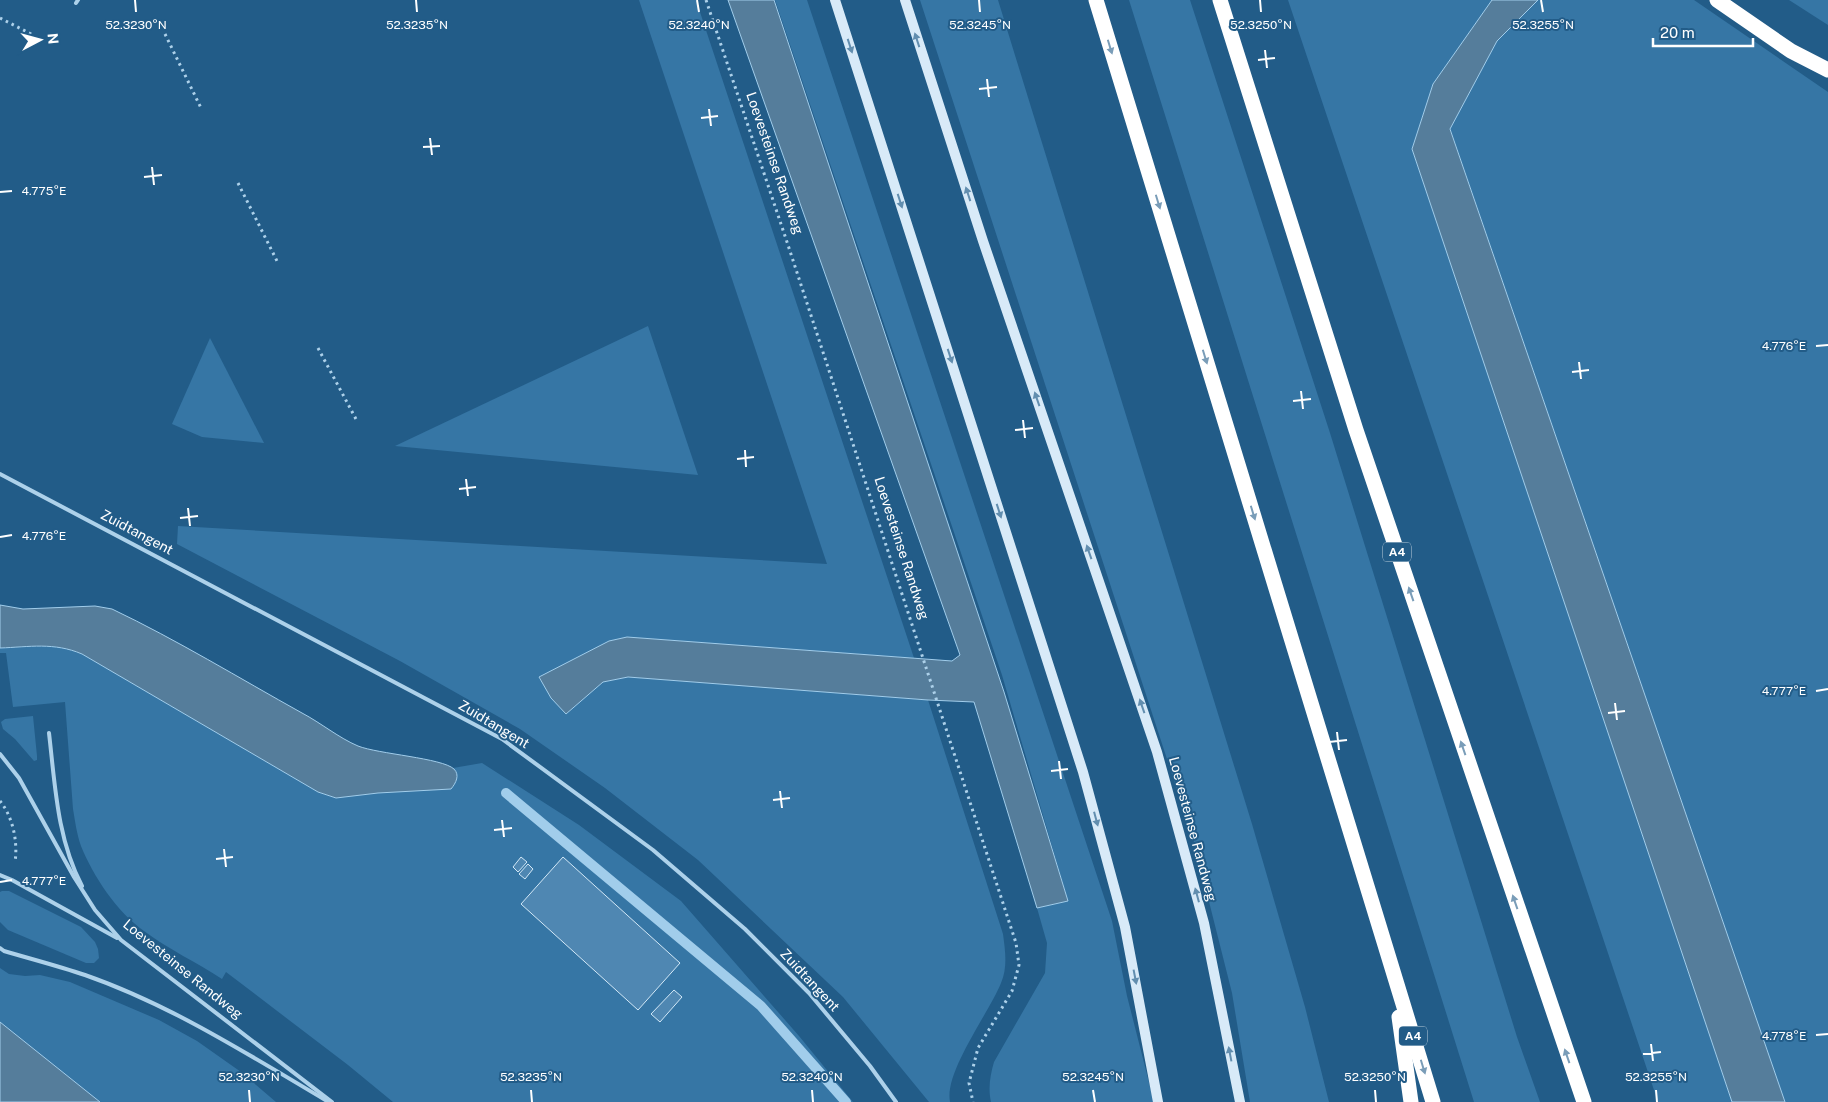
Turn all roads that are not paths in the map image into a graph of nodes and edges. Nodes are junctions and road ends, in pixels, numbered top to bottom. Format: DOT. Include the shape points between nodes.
graph roads {
  1 [pos="836,0"];
  2 [pos="904,0"];
  3 [pos="1096,0"];
  4 [pos="1220,0"];
  5 [pos="1717,0"];
  6 [pos="1828,70"];
  7 [pos="0,474"];
  8 [pos="49,733"];
  9 [pos="0,754"];
  10 [pos="0,875"];
  11 [pos="95,910"];
  12 [pos="122,940"];
  13 [pos="0,948"];
  14 [pos="1393,971"];
  15 [pos="331,1102"];
  16 [pos="896,1102"];
  17 [pos="1158,1102"];
  18 [pos="1240,1102"];
  19 [pos="1412,1102"];
  20 [pos="1434,1102"];
  21 [pos="1584,1102"];
  1 -- 17 [label="street, one-way" via="1083,772 1125,927"];
  18 -- 2 [label="street, Loevesteinse Randweg, one-way" via="1204,922 1157,752"];
  3 -- 14 [label="highway, A4, one-way"];
  21 -- 4 [label="highway, A4, one-way" via="1356,430"];
  5 -- 6 [label="highway" via="1791,51"];
  7 -- 16 [label="lane, Zuidtangent" via="502,739 653,850 745,929 809,993"];
  8 -- 11 [label="lane" via="66,849"];
  9 -- 11 [label="lane, Loevesteinse Randweg" via="19,778"];
  10 -- 12 [label="lane"];
  11 -- 12 [label="lane, Loevesteinse Randweg"];
  12 -- 15 [label="lane, Loevesteinse Randweg"];
  13 -- 15 [label="lane" via="85,976 160,1007"];
  14 -- 19 [label="highway, A4"];
  14 -- 20 [label="highway, A4, one-way"];
}
